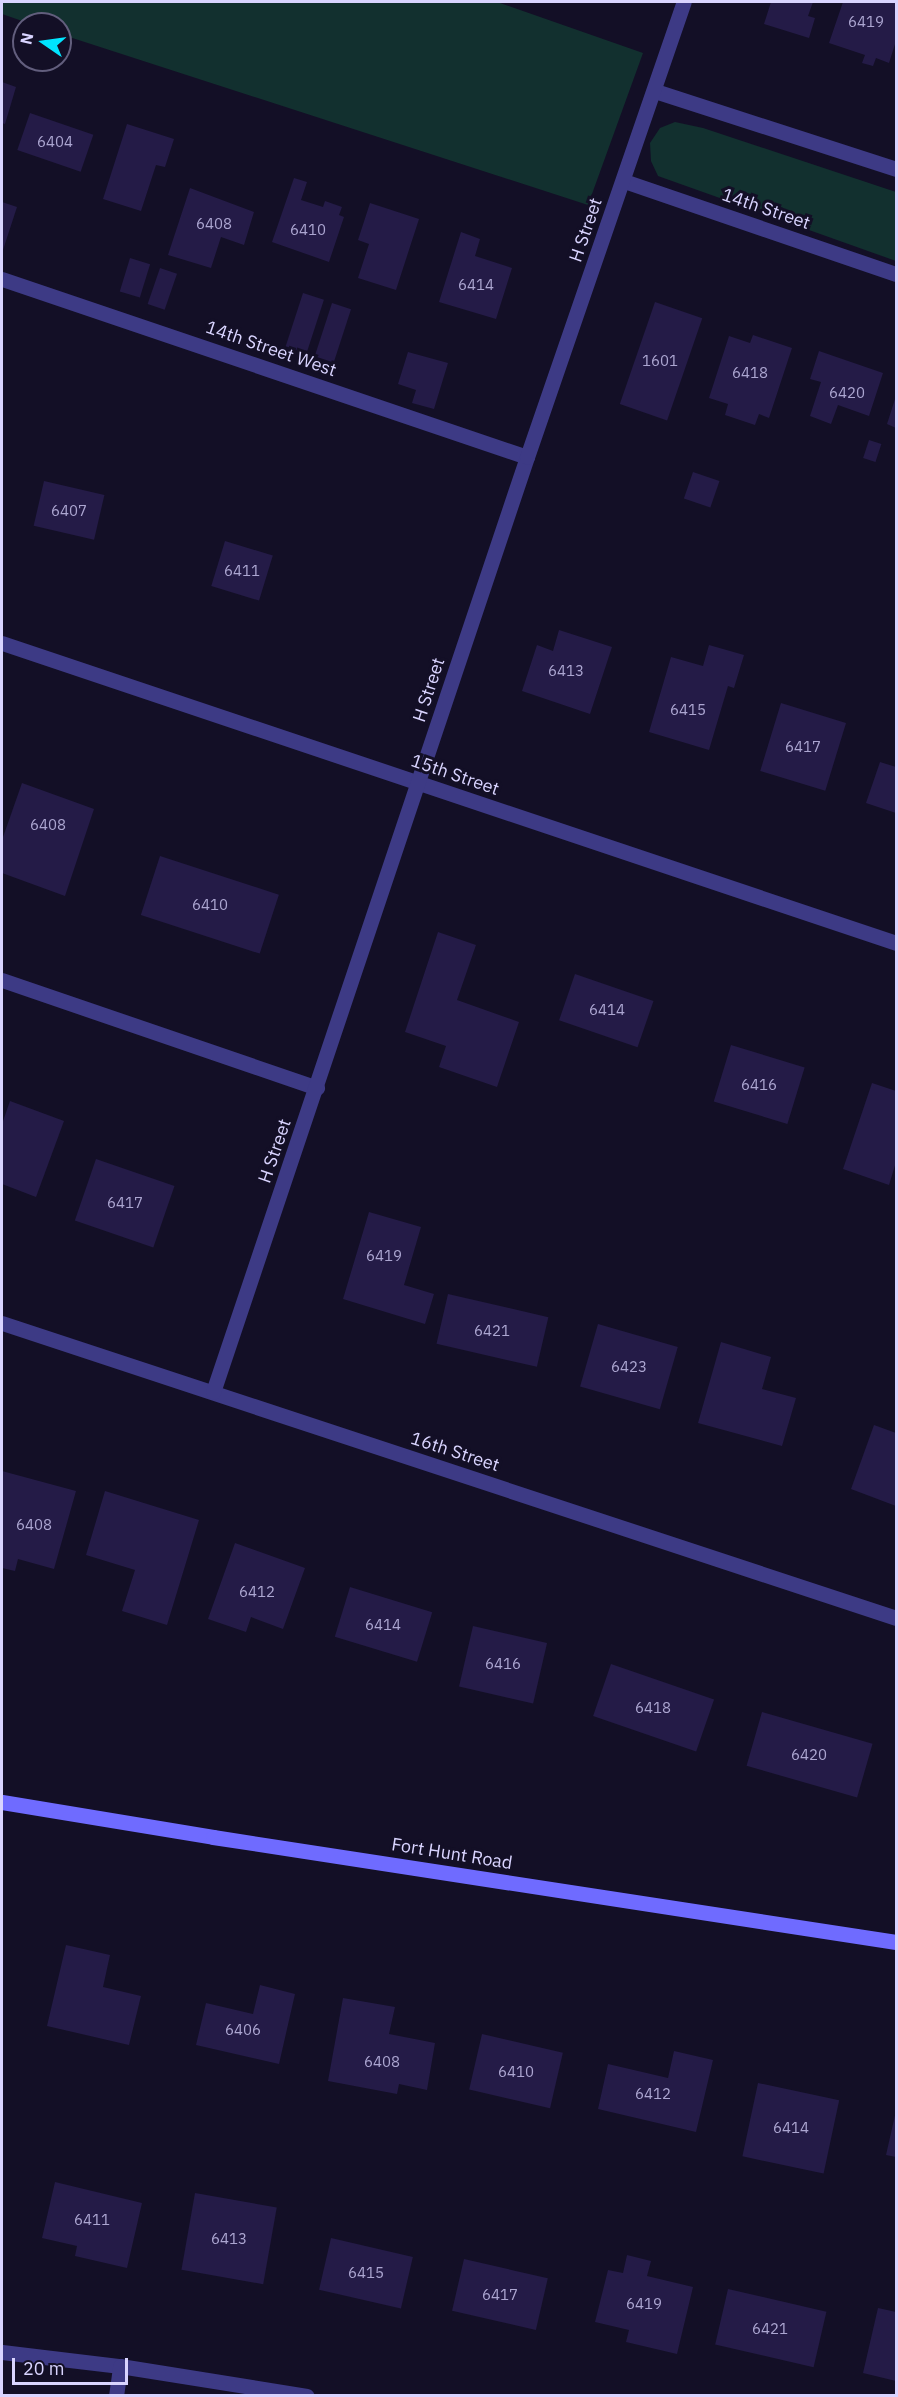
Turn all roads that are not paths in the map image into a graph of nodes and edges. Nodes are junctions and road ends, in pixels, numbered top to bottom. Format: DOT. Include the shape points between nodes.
graph roads {
  1 [pos="684,2"];
  2 [pos="655,91"];
  3 [pos="897,170"];
  4 [pos="624,181"];
  5 [pos="897,274"];
  6 [pos="2,279"];
  7 [pos="527,457"];
  8 [pos="2,643"];
  9 [pos="419,784"];
  10 [pos="897,943"];
  11 [pos="2,980"];
  12 [pos="317,1088"];
  13 [pos="2,1323"];
  14 [pos="213,1392"];
  15 [pos="897,1618"];
  16 [pos="2,1802"];
  17 [pos="897,1942"];
  18 [pos="2,2352"];
  19 [pos="120,2366"];
  20 [pos="116,2396"];
  21 [pos="308,2396"];
  1 -- 2 [label="street, H Street"];
  2 -- 3 [label="street"];
  2 -- 4 [label="street, H Street"];
  4 -- 5 [label="street, 14th Street"];
  4 -- 7 [label="street, H Street"];
  6 -- 7 [label="street, 14th Street West"];
  7 -- 9 [label="street, H Street"];
  8 -- 9 [label="street, 15th Street"];
  9 -- 10 [label="street, 15th Street"];
  9 -- 12 [label="street, H Street"];
  11 -- 12 [label="street"];
  12 -- 14 [label="street, H Street"];
  13 -- 14 [label="street, 16th Street"];
  14 -- 15 [label="street, 16th Street"];
  16 -- 17 [label="main road, Fort Hunt Road"];
  18 -- 19 [label="street"];
  19 -- 20 [label="street"];
  19 -- 21 [label="street"];
}
